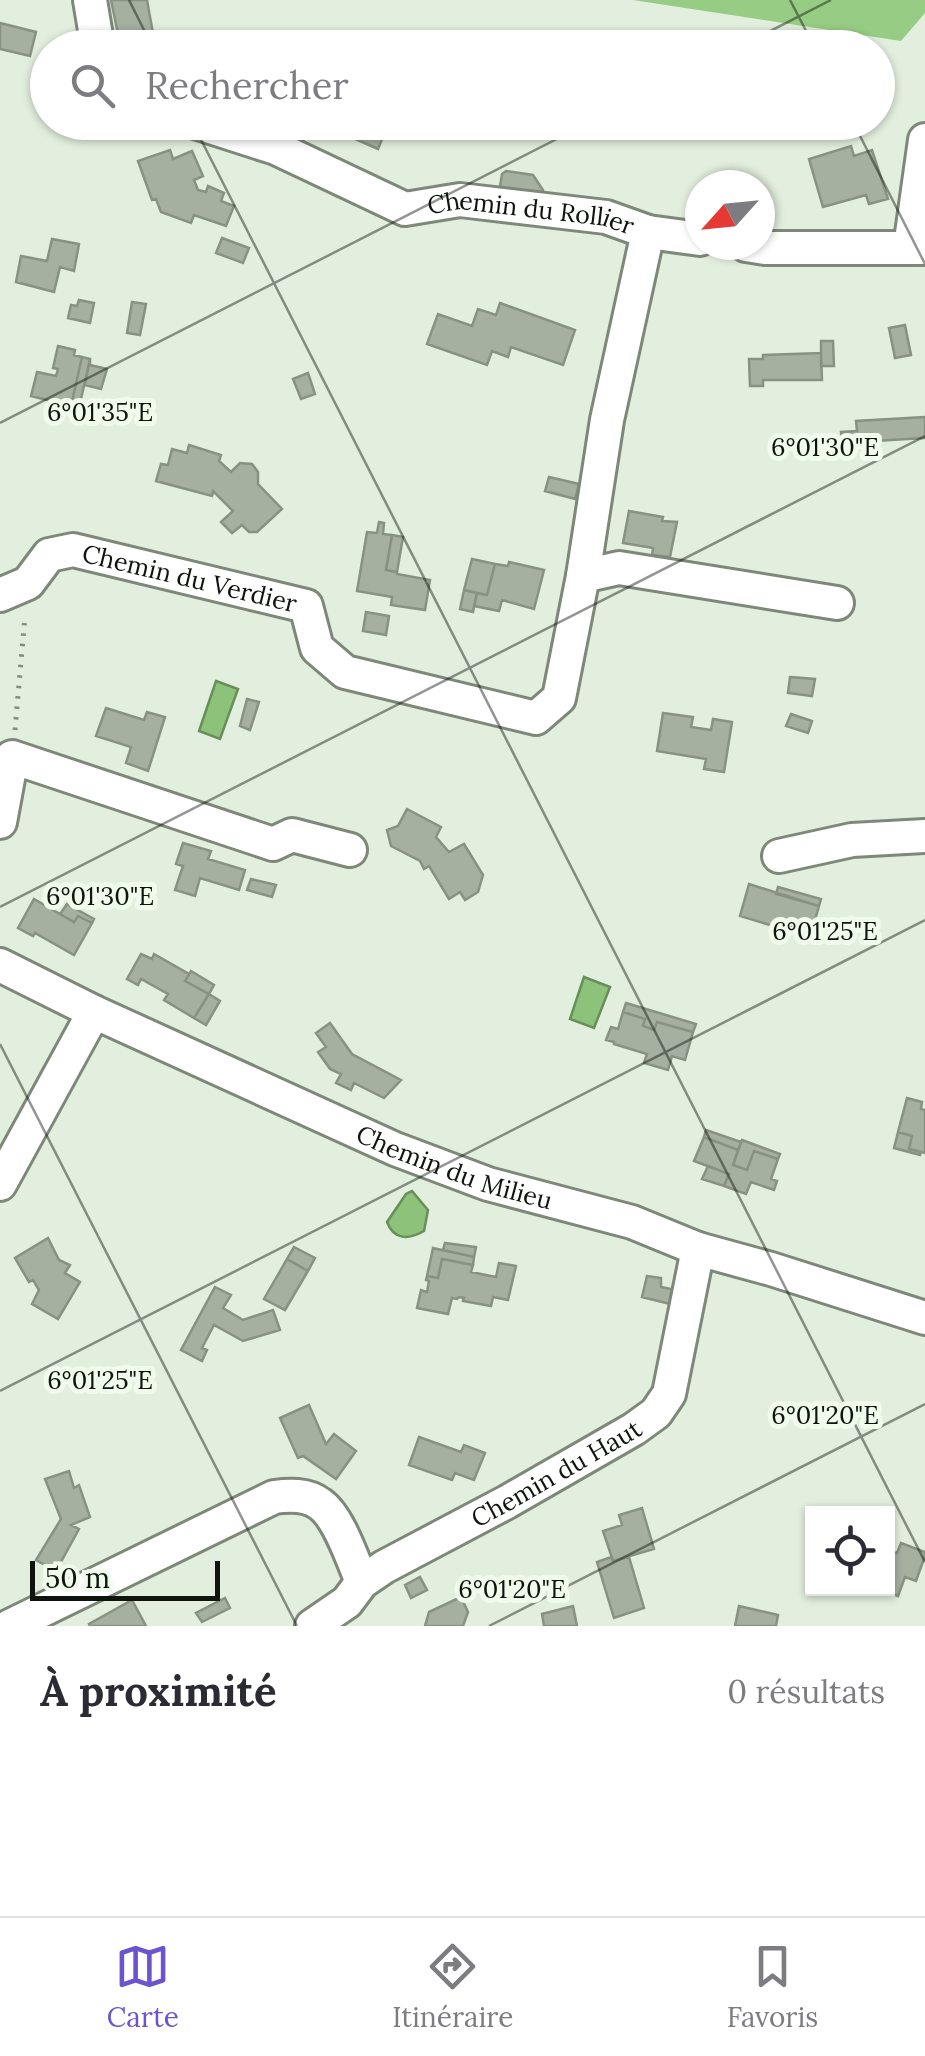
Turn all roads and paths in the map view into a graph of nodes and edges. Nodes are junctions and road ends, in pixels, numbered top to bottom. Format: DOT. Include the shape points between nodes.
graph roads {
  1 [pos="90,0"];
  2 [pos="95,30"];
  3 [pos="251,140"];
  4 [pos="925,140"];
  5 [pos="648,232"];
  6 [pos="685,237"];
  7 [pos="775,248"];
  8 [pos="918,248"];
  9 [pos="583,576"];
  10 [pos="14,589"];
  11 [pos="836,603"];
  12 [pos="12,758"];
  13 [pos="0,822"];
  14 [pos="925,836"];
  15 [pos="350,850"];
  16 [pos="778,856"];
  17 [pos="0,965"];
  18 [pos="94,1012"];
  19 [pos="0,1184"];
  20 [pos="698,1249"];
  21 [pos="925,1318"];
  22 [pos="355,1604"];
  23 [pos="10,1626"];
  24 [pos="312,1626"];
  1 -- 2 [label="street"];
  3 -- 5 [label="street, Chemin du Rollier" via="405,209 460,200 606,218"];
  4 -- 8 [label="street"];
  5 -- 6 [label="street, Chemin du Rollier"];
  5 -- 9 [label="street"];
  7 -- 8 [label="street"];
  9 -- 10 [label="street, Chemin du Verdier" via="559,698 536,718 345,672 316,648 306,606 73,550 48,555"];
  9 -- 11 [label="street" via="619,568"];
  10 -- 12 [label="path"];
  12 -- 13 [label="street"];
  12 -- 15 [label="street" via="273,844 292,835"];
  14 -- 16 [label="street" via="852,840"];
  17 -- 18 [label="street, Chemin du Milieu"];
  18 -- 19 [label="street"];
  18 -- 20 [label="street, Chemin du Milieu" via="395,1149"];
  20 -- 21 [label="street, Chemin du Milieu"];
  20 -- 22 [label="street, Chemin du Haut" via="669,1394 656,1413 384,1567"];
  22 -- 23 [label="street" via="335,1523 321,1504 295,1494 274,1496"];
  22 -- 24 [label="street, Chemin du Haut"];
}
